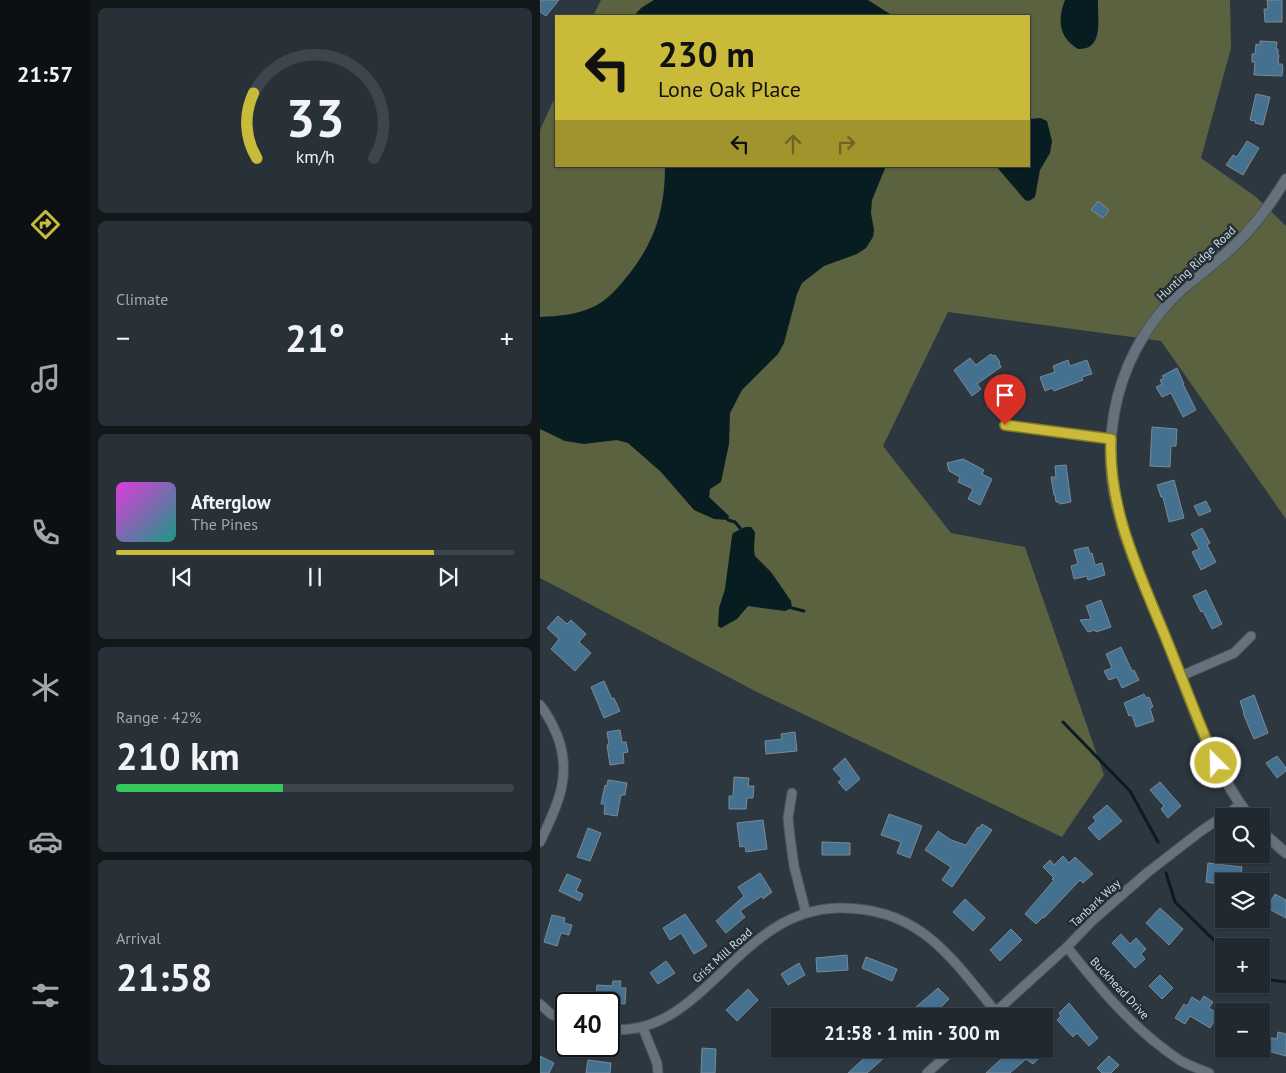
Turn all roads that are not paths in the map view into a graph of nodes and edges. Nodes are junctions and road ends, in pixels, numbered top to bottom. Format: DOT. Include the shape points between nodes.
graph roads {
  1 [pos="1286,179"];
  2 [pos="1005,425"];
  3 [pos="1111,439"];
  4 [pos="1251,636"];
  5 [pos="1181,676"];
  6 [pos="540,705"];
  7 [pos="792,793"];
  8 [pos="1240,805"];
  9 [pos="1242,808"];
  10 [pos="1270,840"];
  11 [pos="540,842"];
  12 [pos="1286,853"];
  13 [pos="806,912"];
  14 [pos="1067,947"];
  15 [pos="540,1004"];
  16 [pos="988,1008"];
  17 [pos="1000,1008"];
  18 [pos="555,1016"];
  19 [pos="643,1028"];
  20 [pos="620,1029"];
  21 [pos="944,1058"];
  22 [pos="658,1073"];
  23 [pos="927,1073"];
  24 [pos="1210,1073"];
  1 -- 3 [label="street, Hunting Ridge Road" via="1252,227 1174,298 1135,350 1117,397"];
  2 -- 3 [label="street"];
  3 -- 5 [label="street, Hunting Ridge Road" via="1112,480 1119,516"];
  4 -- 5 [label="street" via="1234,654"];
  5 -- 8 [label="street, Hunting Ridge Road" via="1221,772"];
  6 -- 11 [label="street" via="560,744 564,778"];
  7 -- 13 [label="street" via="788,828"];
  8 -- 9 [label="street, Hunting Ridge Road"];
  8 -- 14 [label="street, Tanbark Way" via="1148,872"];
  10 -- 12 [label="street"];
  13 -- 16 [label="street, Grist Mill Road" via="831,908 871,909 909,923 939,946"];
  13 -- 19 [label="street, Grist Mill Road" via="760,937 687,1004 660,1022"];
  14 -- 17 [label="street, Tanbark Way"];
  14 -- 24 [label="street, Buckhead Drive" via="1125,1016 1183,1062"];
  15 -- 18 [label="street"];
  19 -- 20 [label="street, Grist Mill Road"];
  19 -- 22 [label="street"];
  21 -- 23 [label="street"];
}
